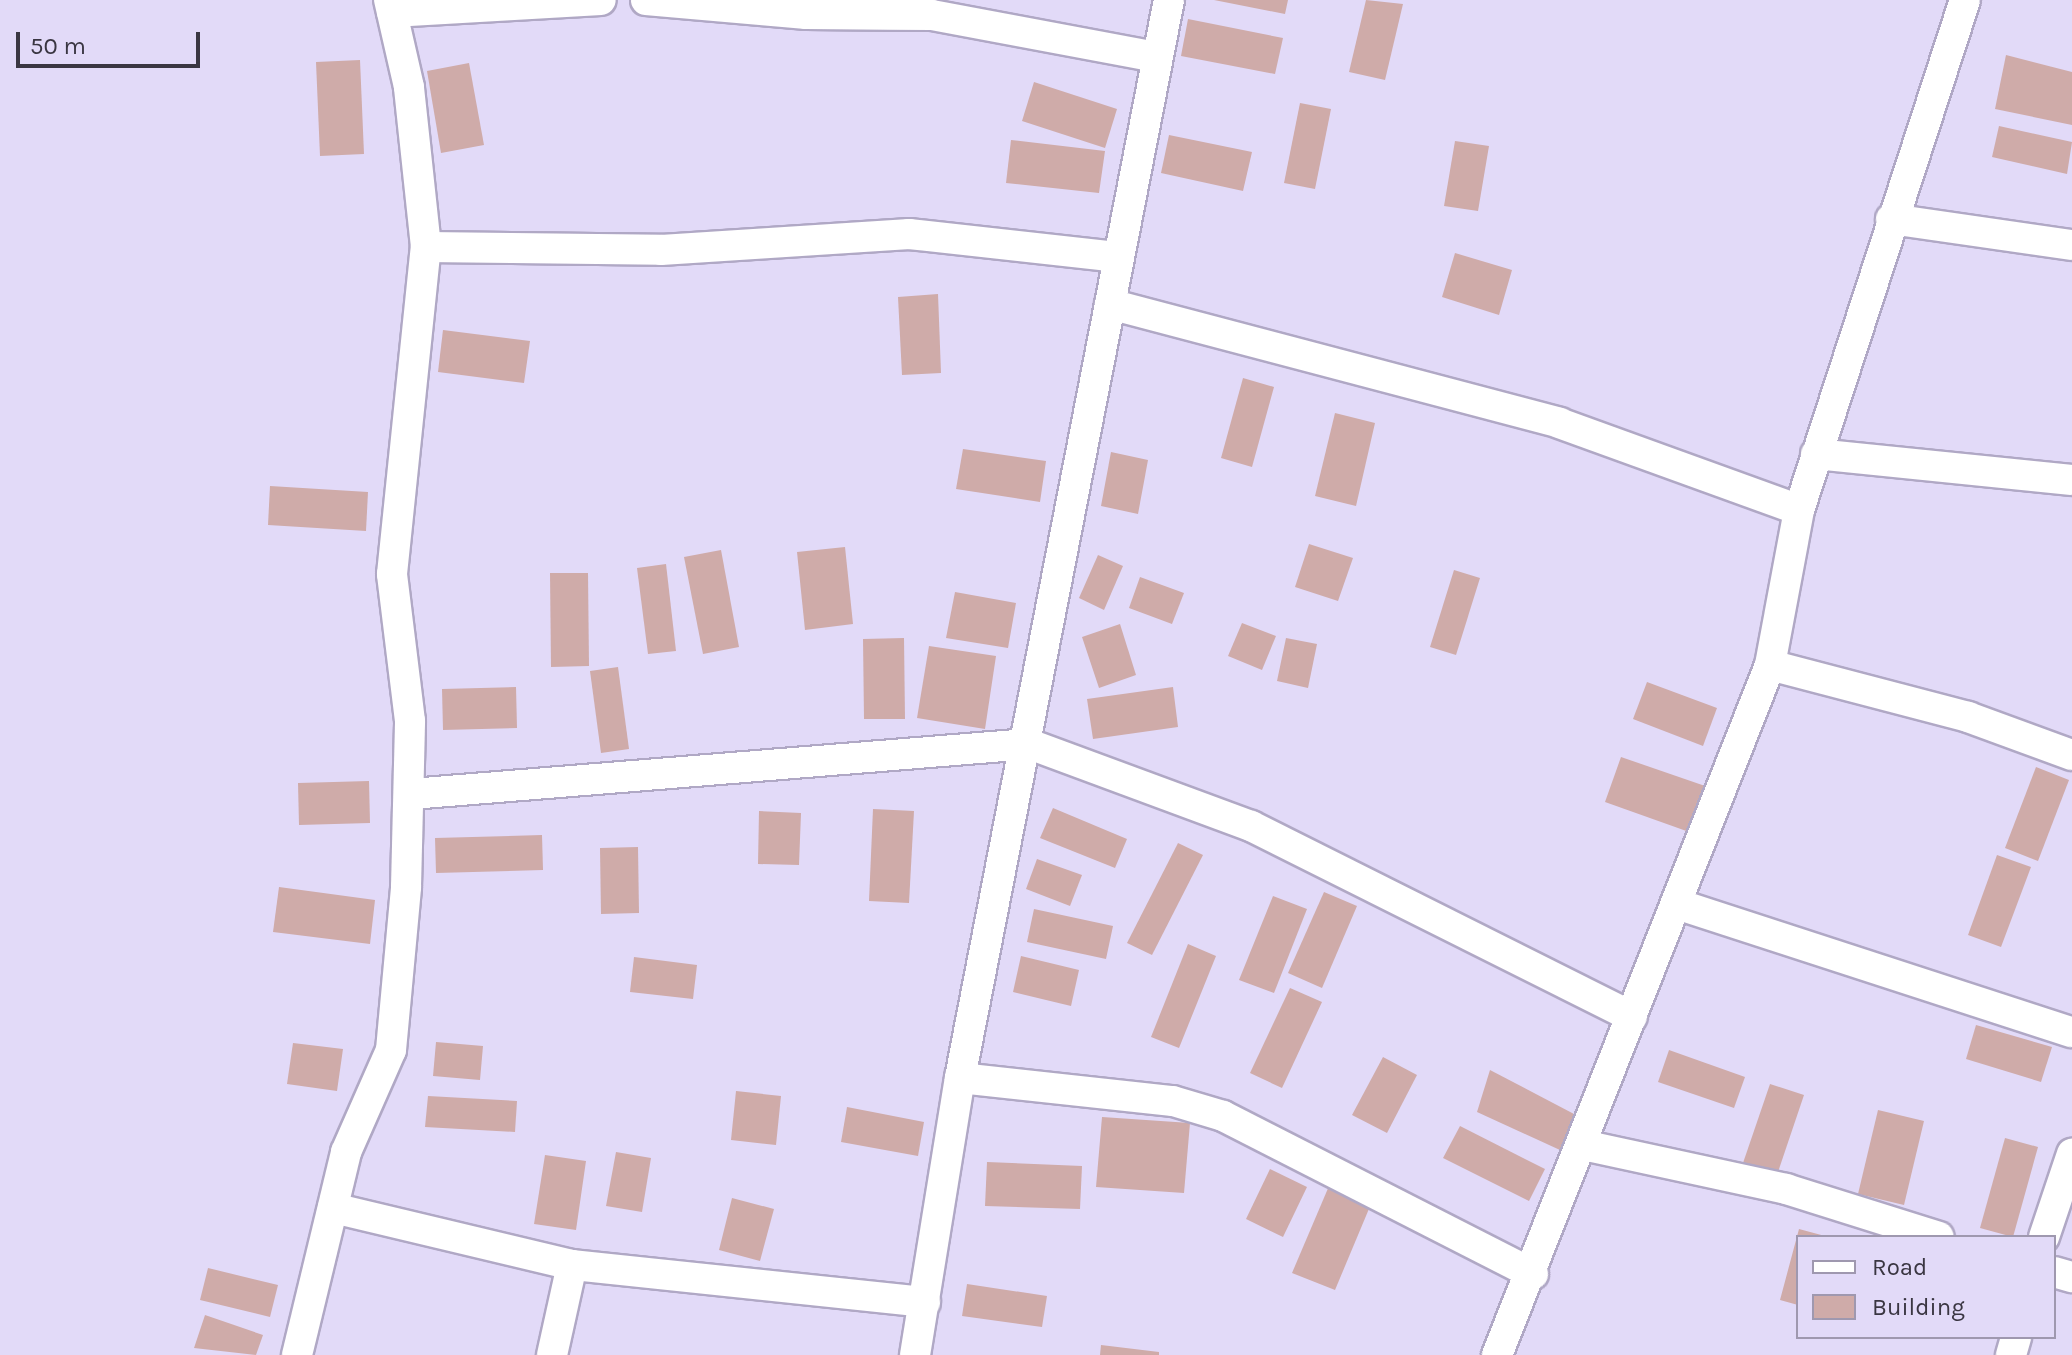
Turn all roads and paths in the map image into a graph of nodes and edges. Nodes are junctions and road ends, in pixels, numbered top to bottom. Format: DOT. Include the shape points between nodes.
graph roads {
  1 [pos="601,0"];
  2 [pos="646,0"];
  3 [pos="1169,0"];
  4 [pos="1965,0"];
  5 [pos="390,6"];
  6 [pos="1156,57"];
  7 [pos="1891,219"];
  8 [pos="2072,245"];
  9 [pos="426,247"];
  10 [pos="1119,257"];
  11 [pos="1110,304"];
  12 [pos="1816,454"];
  13 [pos="2072,480"];
  14 [pos="1799,510"];
  15 [pos="1770,665"];
  16 [pos="1029,744"];
  17 [pos="2072,755"];
  18 [pos="411,794"];
  19 [pos="1680,905"];
  20 [pos="1632,1017"];
  21 [pos="2072,1032"];
  22 [pos="960,1078"];
  23 [pos="1583,1145"];
  24 [pos="2072,1154"];
  25 [pos="333,1208"];
  26 [pos="1933,1235"];
  27 [pos="2045,1235"];
  28 [pos="572,1265"];
  29 [pos="1533,1274"];
  30 [pos="925,1302"];
  31 [pos="297,1355"];
  32 [pos="552,1355"];
  33 [pos="915,1355"];
  34 [pos="1497,1355"];
  1 -- 5 [label="street"];
  2 -- 6 [label="street" via="806,14 932,15"];
  3 -- 6 [label="street"];
  4 -- 7 [label="street"];
  5 -- 9 [label="street" via="409,87"];
  6 -- 10 [label="street"];
  7 -- 8 [label="street"];
  7 -- 12 [label="street"];
  9 -- 10 [label="street" via="661,250 909,234"];
  9 -- 18 [label="street" via="392,574 410,721"];
  10 -- 11 [label="street"];
  11 -- 14 [label="street" via="1559,423"];
  11 -- 16 [label="street"];
  12 -- 13 [label="street"];
  12 -- 14 [label="street"];
  14 -- 15 [label="street"];
  15 -- 17 [label="street" via="1968,717"];
  15 -- 19 [label="street"];
  16 -- 18 [label="street"];
  16 -- 20 [label="street" via="1251,826"];
  16 -- 22 [label="street"];
  18 -- 25 [label="street" via="391,1050 346,1152"];
  19 -- 20 [label="street"];
  19 -- 21 [label="street"];
  20 -- 23 [label="street"];
  22 -- 29 [label="street" via="1173,1101 1223,1116"];
  22 -- 30 [label="street"];
  23 -- 26 [label="street" via="1786,1189"];
  23 -- 29 [label="street"];
  24 -- 27 [label="street"];
  25 -- 28 [label="street"];
  25 -- 31 [label="street"];
  28 -- 30 [label="street"];
  28 -- 32 [label="street"];
  29 -- 34 [label="street"];
  30 -- 33 [label="street"];
}
